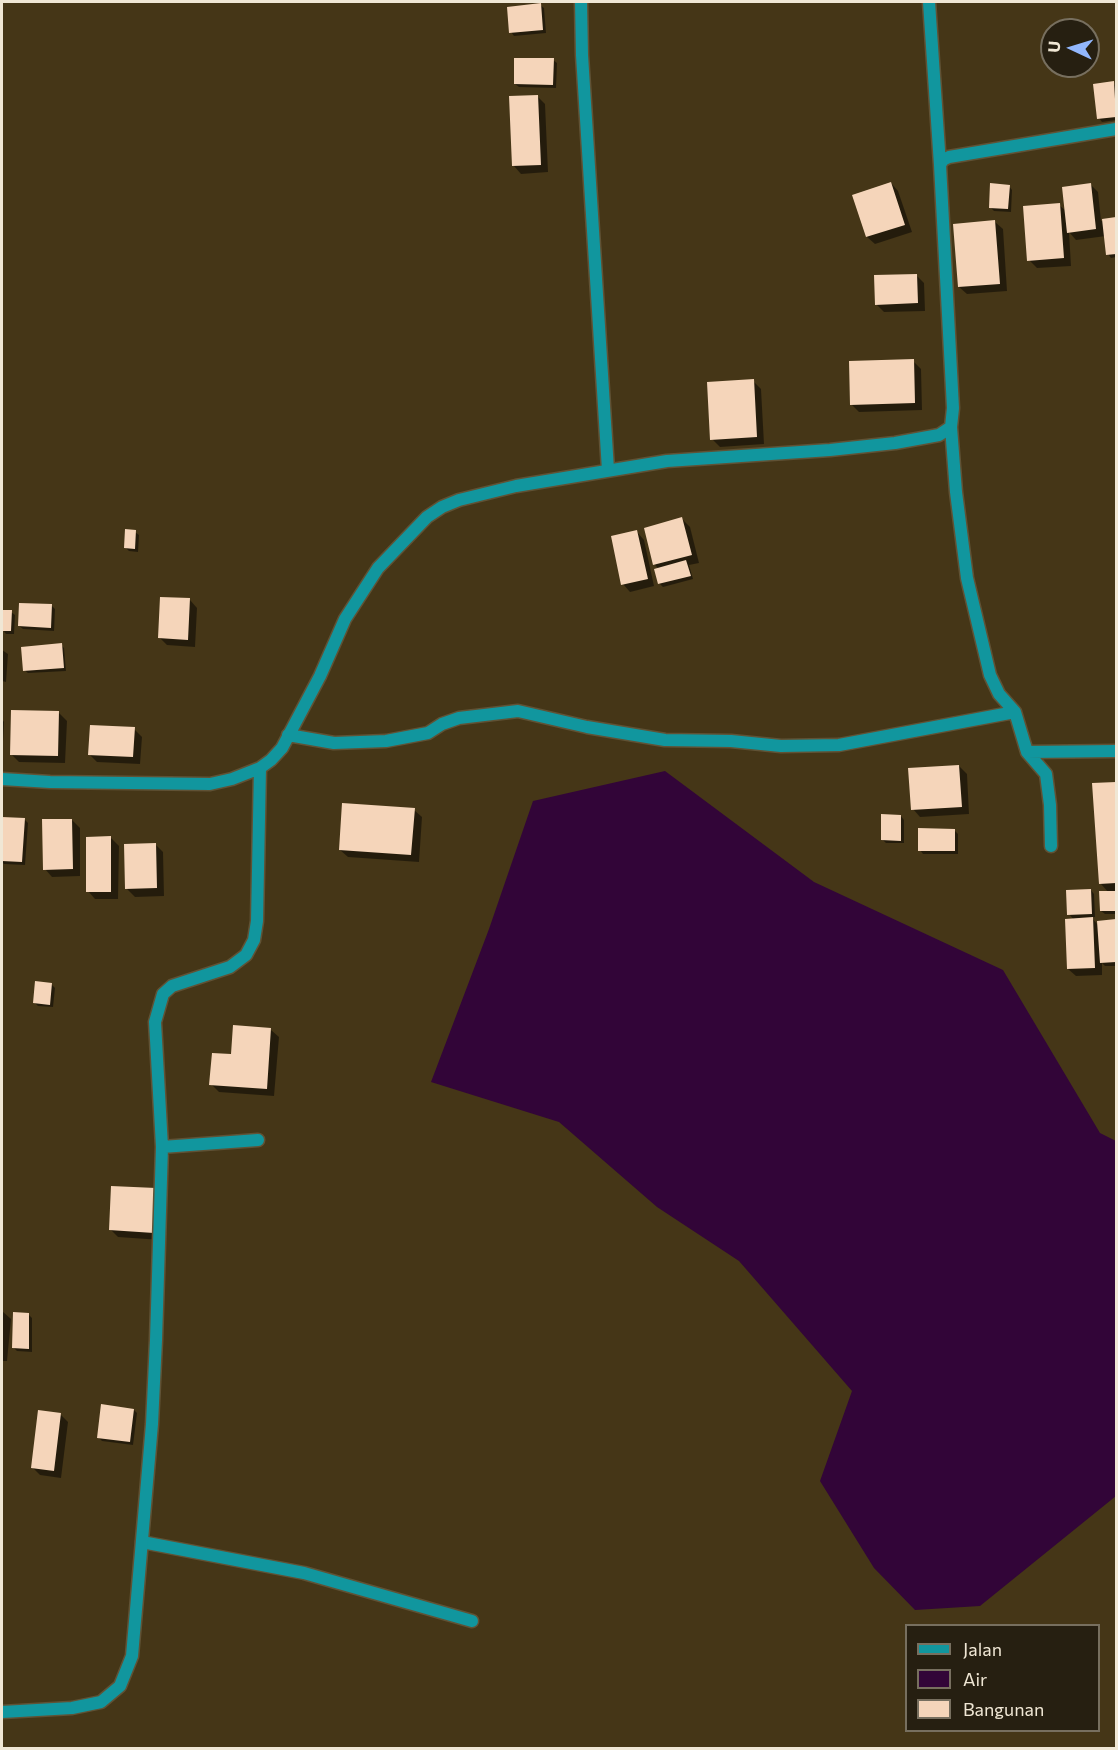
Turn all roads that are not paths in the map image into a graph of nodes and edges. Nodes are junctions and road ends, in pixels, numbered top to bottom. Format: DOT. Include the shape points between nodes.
graph roads {
  1 [pos="581,2"];
  2 [pos="929,2"];
  3 [pos="1116,129"];
  4 [pos="940,165"];
  5 [pos="951,427"];
  6 [pos="608,470"];
  7 [pos="1015,712"];
  8 [pos="288,735"];
  9 [pos="1116,751"];
  10 [pos="1028,752"];
  11 [pos="260,768"];
  12 [pos="2,779"];
  13 [pos="1052,846"];
  14 [pos="258,1140"];
  15 [pos="162,1147"];
  16 [pos="142,1542"];
  17 [pos="472,1621"];
  18 [pos="2,1712"];
  1 -- 6 [label="street"];
  2 -- 4 [label="street"];
  3 -- 4 [label="street" via="949,157"];
  4 -- 5 [label="street"];
  5 -- 6 [label="street" via="939,435 895,442 666,461"];
  5 -- 7 [label="street" via="967,578 990,675 999,694"];
  6 -- 8 [label="street" via="481,494 442,507 428,517 378,568 345,619"];
  7 -- 8 [label="street" via="839,745 665,740 518,711 459,718 428,733 386,741 334,743"];
  7 -- 10 [label="street"];
  8 -- 11 [label="street" via="282,748"];
  9 -- 10 [label="street"];
  10 -- 13 [label="street" via="1046,774"];
  11 -- 12 [label="street" via="210,784"];
  11 -- 15 [label="street" via="254,940 246,955 230,967 172,986 163,994 155,1022"];
  14 -- 15 [label="street"];
  15 -- 16 [label="street" via="153,1412"];
  16 -- 17 [label="street" via="304,1573"];
  16 -- 18 [label="street" via="132,1656 120,1686 101,1702 72,1708"];
}
